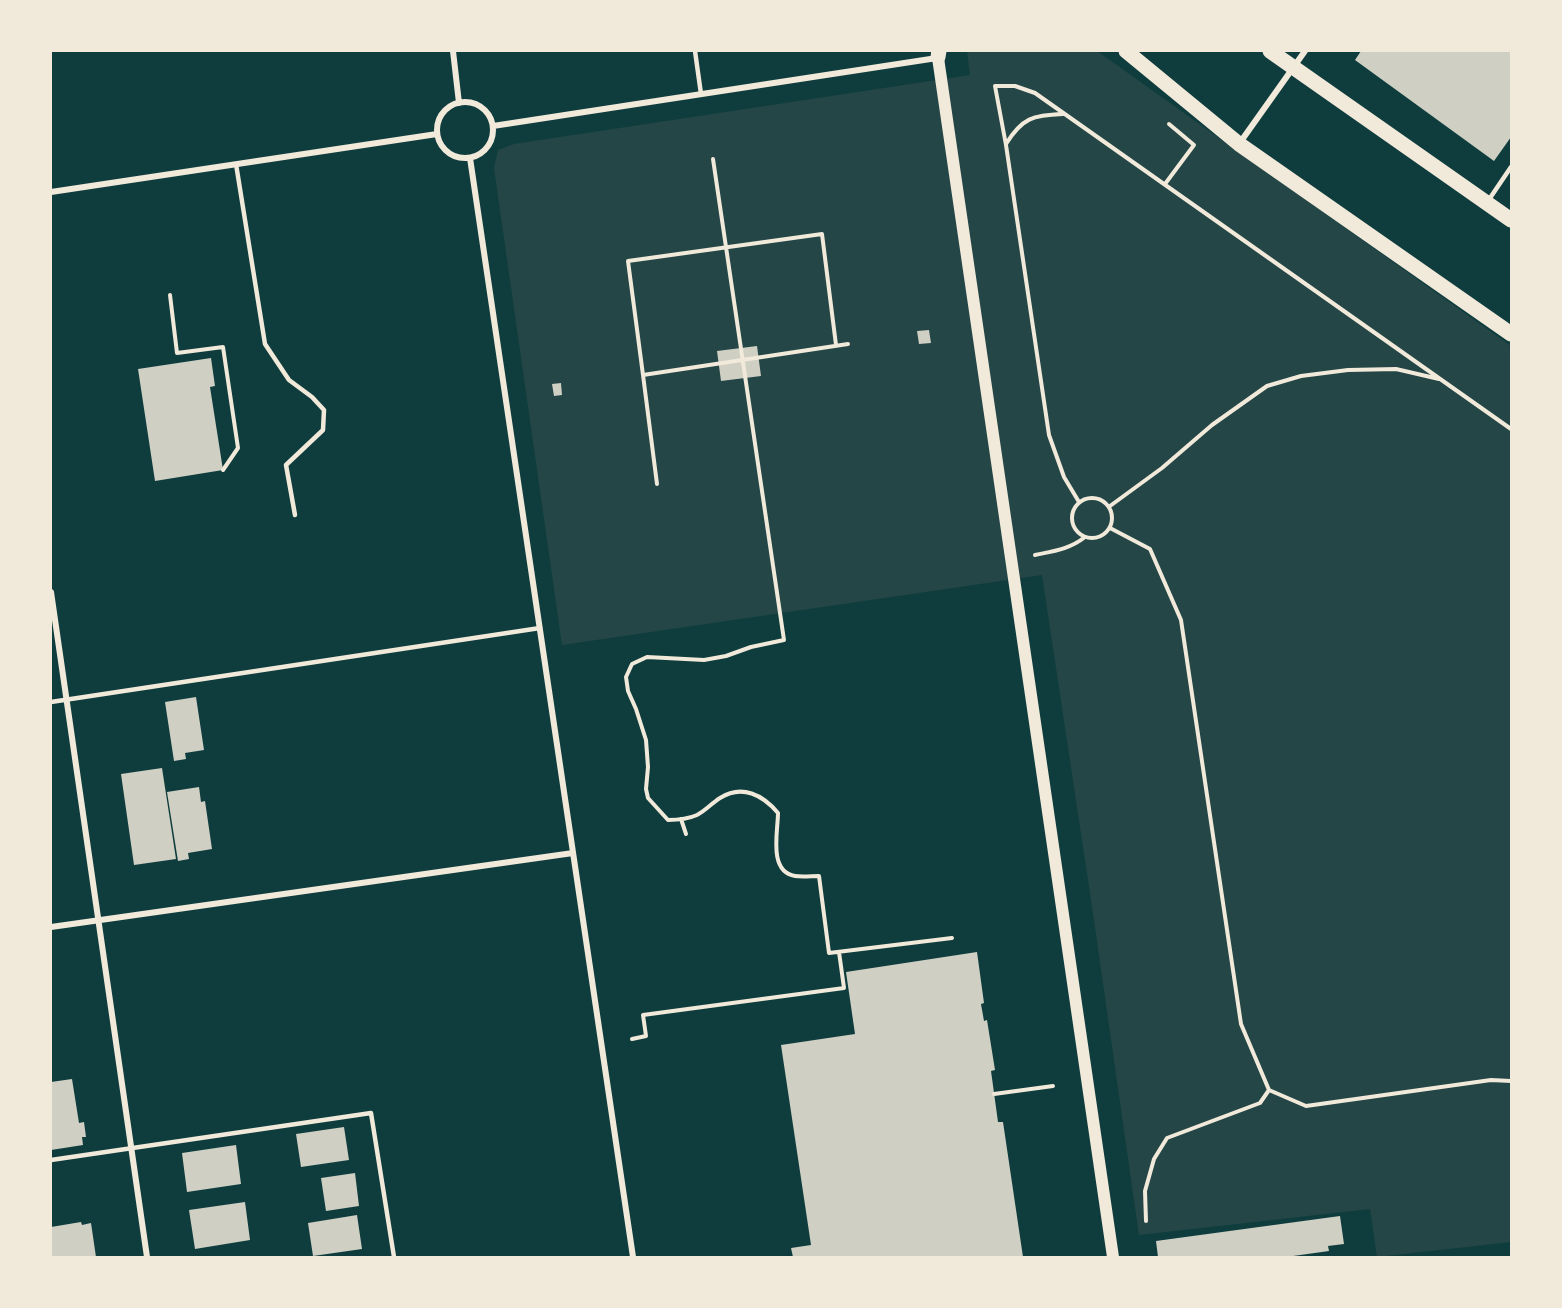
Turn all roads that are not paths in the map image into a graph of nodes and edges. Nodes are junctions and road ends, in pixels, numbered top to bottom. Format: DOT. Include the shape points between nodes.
graph roads {
  1 [pos="453,51"];
  2 [pos="695,51"];
  3 [pos="1126,51"];
  4 [pos="1270,51"];
  5 [pos="1305,51"];
  6 [pos="938,53"];
  7 [pos="1293,68"];
  8 [pos="700,94"];
  9 [pos="459,103"];
  10 [pos="493,126"];
  11 [pos="437,134"];
  12 [pos="1239,144"];
  13 [pos="470,158"];
  14 [pos="236,164"];
  15 [pos="1511,168"];
  16 [pos="51,192"];
  17 [pos="1487,203"];
  18 [pos="1511,220"];
  19 [pos="1511,334"];
  20 [pos="295,515"];
  21 [pos="51,592"];
  22 [pos="540,628"];
  23 [pos="67,700"];
  24 [pos="51,702"];
  25 [pos="573,853"];
  26 [pos="99,920"];
  27 [pos="51,927"];
  28 [pos="131,1149"];
  29 [pos="51,1160"];
  30 [pos="147,1257"];
  31 [pos="394,1257"];
  32 [pos="633,1257"];
  33 [pos="1113,1257"];
  1 -- 9 [label="street"];
  2 -- 8 [label="lane"];
  3 -- 12 [label="main road"];
  4 -- 7 [label="main road"];
  5 -- 7 [label="street"];
  6 -- 8 [label="street"];
  6 -- 33 [label="main road"];
  7 -- 12 [label="street"];
  7 -- 17 [label="main road"];
  8 -- 10 [label="street"];
  9 -- 10 [label="street" via="478,105"];
  9 -- 11 [label="street" via="440,118"];
  10 -- 13 [label="street" via="485,150"];
  11 -- 13 [label="street" via="452,156"];
  11 -- 14 [label="street"];
  12 -- 19 [label="main road"];
  13 -- 22 [label="street"];
  14 -- 16 [label="street"];
  14 -- 20 [label="lane" via="265,344 290,380 324,410 322,430 286,465"];
  15 -- 17 [label="lane"];
  17 -- 18 [label="main road"];
  21 -- 23 [label="street"];
  22 -- 23 [label="lane"];
  22 -- 25 [label="street"];
  23 -- 24 [label="lane"];
  23 -- 26 [label="street"];
  25 -- 26 [label="street"];
  25 -- 32 [label="street"];
  26 -- 27 [label="street"];
  26 -- 28 [label="street"];
  28 -- 29 [label="lane"];
  28 -- 30 [label="street"];
  28 -- 31 [label="lane" via="371,1113"];
}
